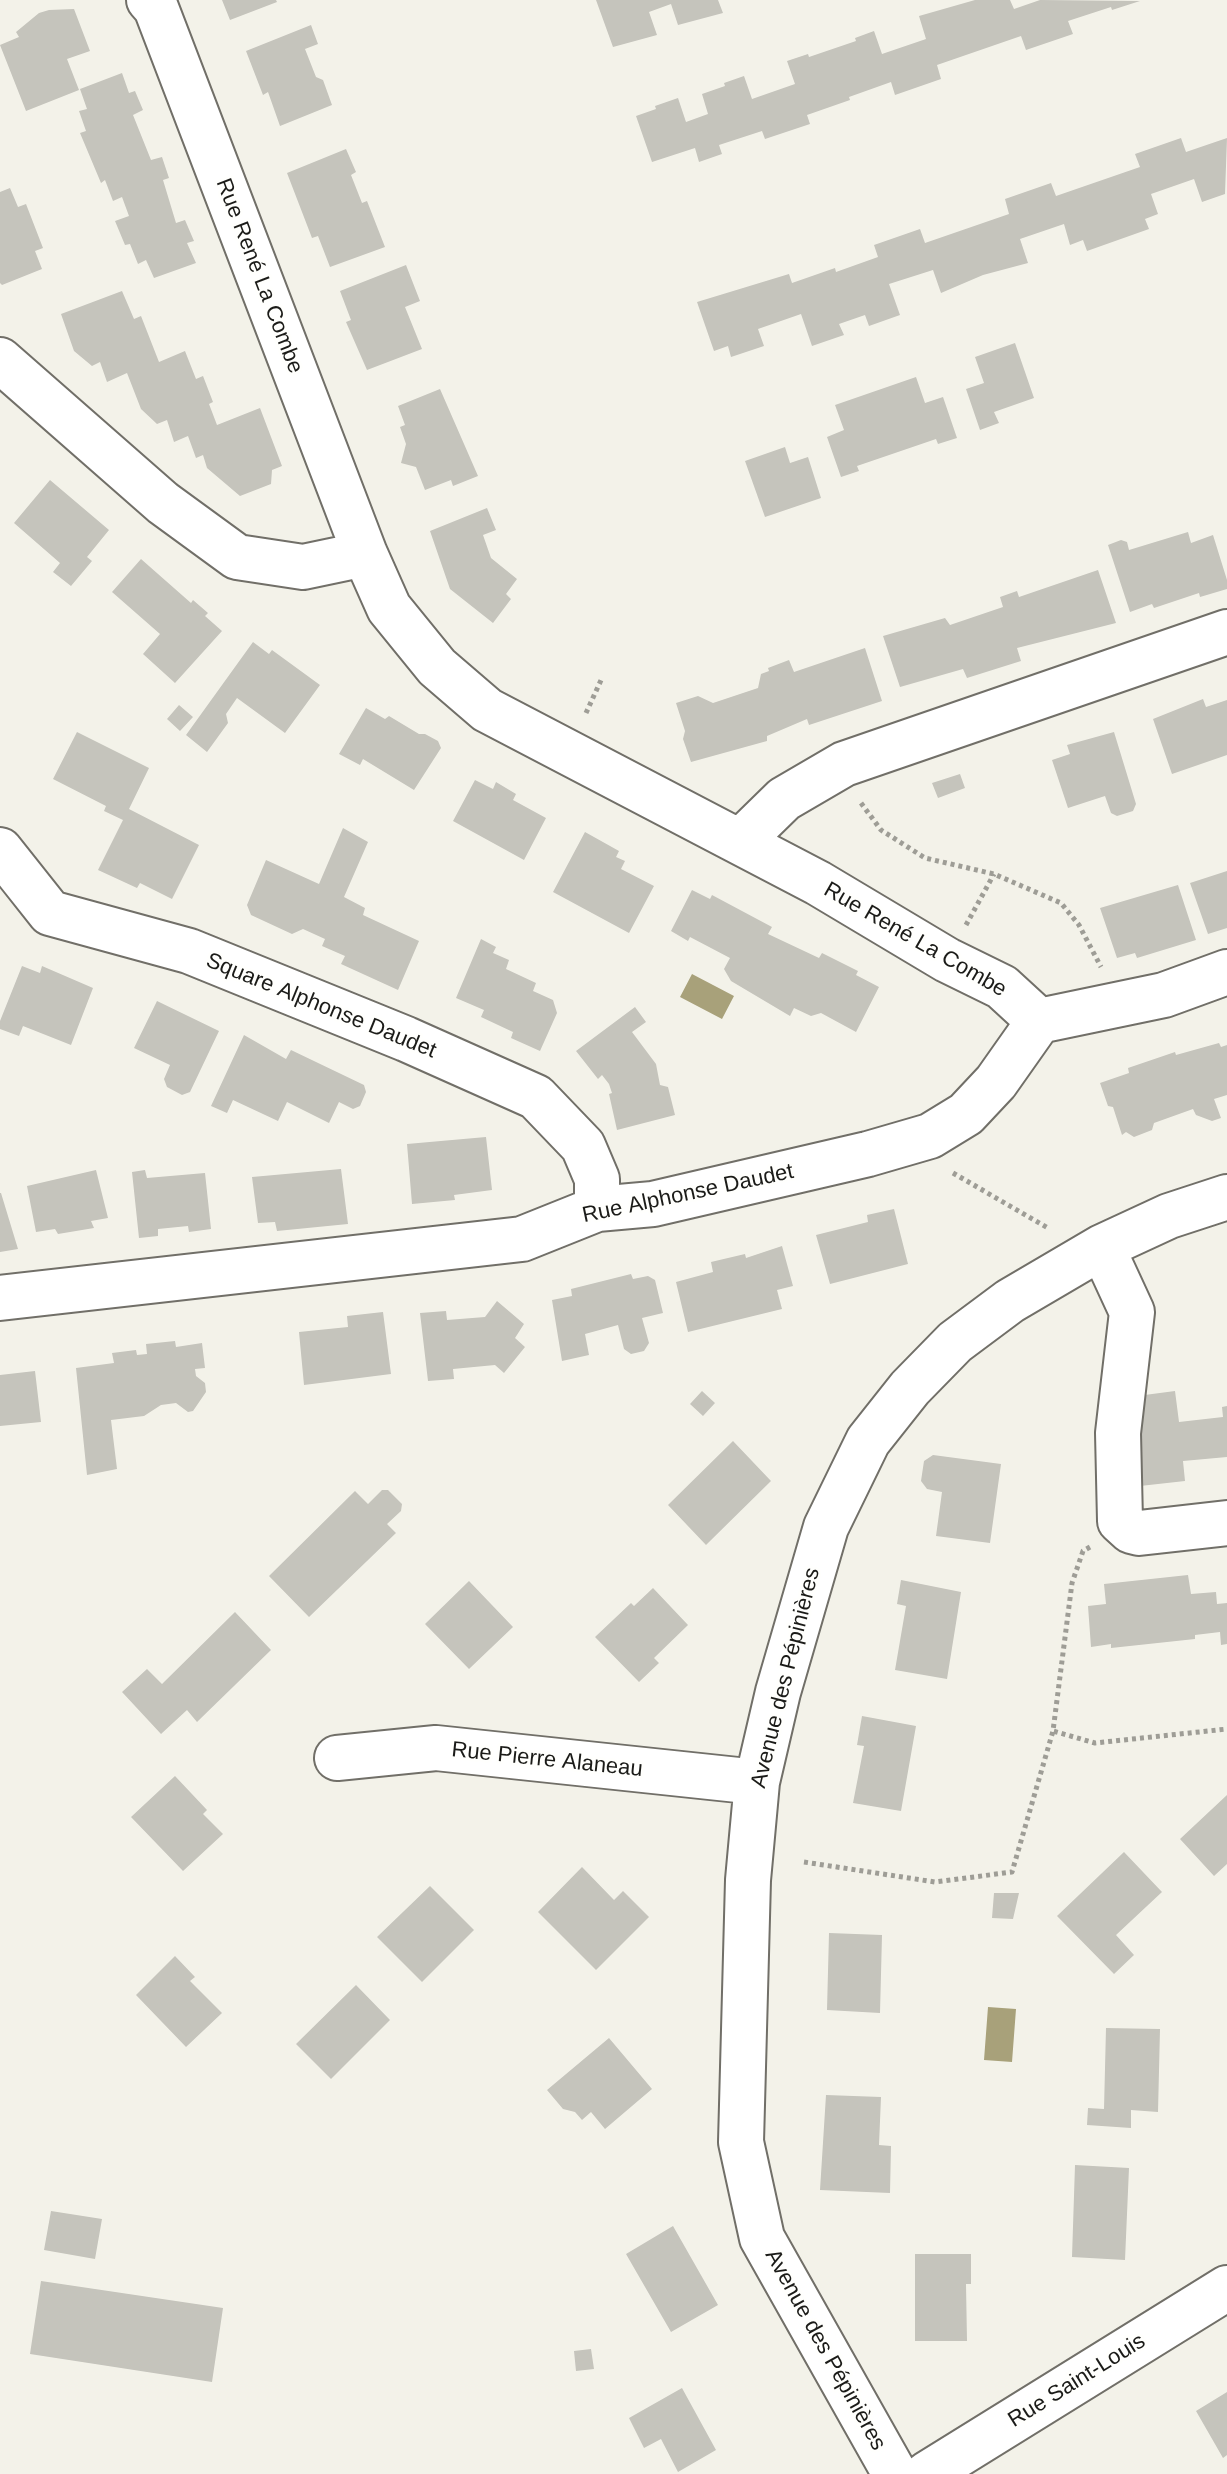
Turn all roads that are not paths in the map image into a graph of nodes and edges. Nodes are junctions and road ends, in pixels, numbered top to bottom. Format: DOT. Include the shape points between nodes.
graph roads {
  1 [pos="149,0"];
  2 [pos="0,360"];
  3 [pos="365,554"];
  4 [pos="1227,632"];
  5 [pos="740,842"];
  6 [pos="0,850"];
  7 [pos="1227,972"];
  8 [pos="1039,1021"];
  9 [pos="1227,1197"];
  10 [pos="597,1209"];
  11 [pos="1096,1250"];
  12 [pos="0,1298"];
  13 [pos="1227,1523"];
  14 [pos="337,1758"];
  15 [pos="757,1782"];
  16 [pos="1227,2288"];
  17 [pos="895,2474"];
  18 [pos="927,2474"];
  1 -- 3 [label="street, Rue René La Combe"];
  2 -- 3 [label="street" via="163,503 237,557 303,567"];
  3 -- 5 [label="street, Rue René La Combe" via="389,608 437,667 487,710"];
  4 -- 5 [label="street" via="844,764 784,799"];
  5 -- 8 [label="street, Rue René La Combe" via="1002,987"];
  6 -- 10 [label="street, Square Alphonse Daudet" via="50,913 189,951 536,1097 583,1146 597,1179"];
  7 -- 8 [label="street" via="1164,995"];
  8 -- 10 [label="street, Rue Alphonse Daudet" via="966,1114 930,1136 653,1204"];
  9 -- 11 [label="street, Avenue des Pépinières" via="1169,1216"];
  10 -- 12 [label="street, Rue Alphonse Daudet" via="522,1239"];
  11 -- 13 [label="street" via="1132,1312 1118,1433 1119,1514 1125,1527 1139,1533"];
  11 -- 15 [label="street, Avenue des Pépinières" via="1010,1301 955,1342 868,1441 826,1527"];
  14 -- 15 [label="street, Rue Pierre Alaneau" via="436,1748"];
  15 -- 17 [label="street, Avenue des Pépinières" via="748,1880 741,2142 762,2238"];
  16 -- 18 [label="street, Rue Saint-Louis"];
}
